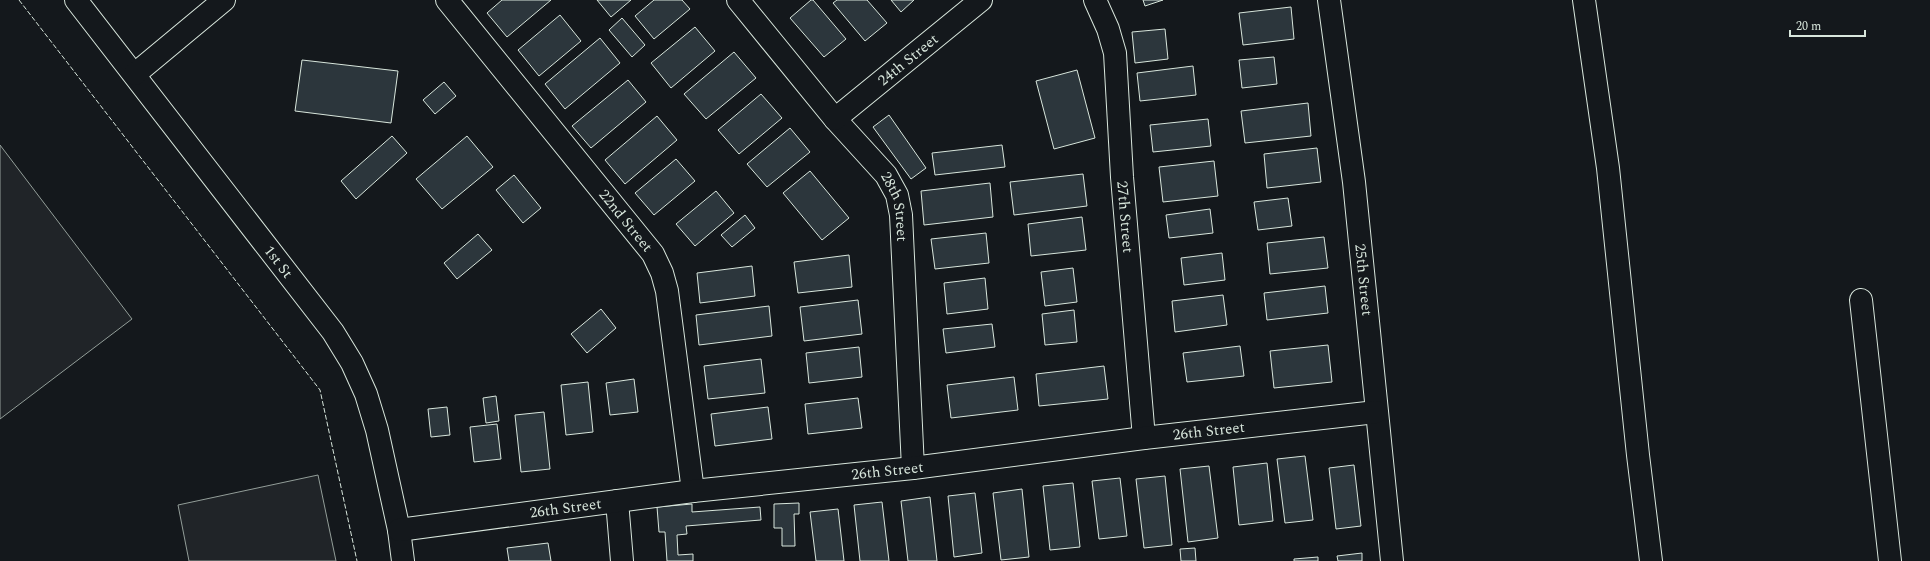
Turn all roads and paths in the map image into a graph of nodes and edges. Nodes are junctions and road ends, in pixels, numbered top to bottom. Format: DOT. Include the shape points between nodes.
graph roads {
  1 [pos="76,0"];
  2 [pos="224,0"];
  3 [pos="447,0"];
  4 [pos="738,0"];
  5 [pos="981,0"];
  6 [pos="1095,0"];
  7 [pos="1329,0"];
  8 [pos="1584,0"];
  9 [pos="135,74"];
  10 [pos="835,119"];
  11 [pos="1861,300"];
  12 [pos="1376,412"];
  13 [pos="1144,438"];
  14 [pos="913,468"];
  15 [pos="693,491"];
  16 [pos="616,501"];
  17 [pos="399,530"];
  18 [pos="403,561"];
  19 [pos="622,561"];
  20 [pos="1392,561"];
  21 [pos="1651,561"];
  22 [pos="1890,561"];
  1 -- 9 [label="street, 1st St"];
  2 -- 9 [label="street"];
  3 -- 15 [label="street, 22nd Street" via="653,254 667,291"];
  4 -- 10 [label="street, 28th Street"];
  5 -- 10 [label="street, 24th Street"];
  6 -- 13 [label="street, 27th Street" via="1108,29 1115,54 1122,177"];
  7 -- 12 [label="street, 25th Street" via="1354,182"];
  8 -- 21 [label="street" via="1608,168"];
  9 -- 17 [label="street, 1st St" via="333,332 352,363 366,394 377,430"];
  10 -- 14 [label="street, 28th Street" via="886,175 897,195 901,215"];
  11 -- 22 [label="street"];
  12 -- 13 [label="street, 26th Street"];
  12 -- 20 [label="street, 25th Street"];
  13 -- 14 [label="street, 26th Street"];
  14 -- 15 [label="street, 26th Street"];
  15 -- 16 [label="street, 26th Street"];
  16 -- 17 [label="street, 26th Street"];
  16 -- 19 [label="street"];
  17 -- 18 [label="street, 1st St"];
}
